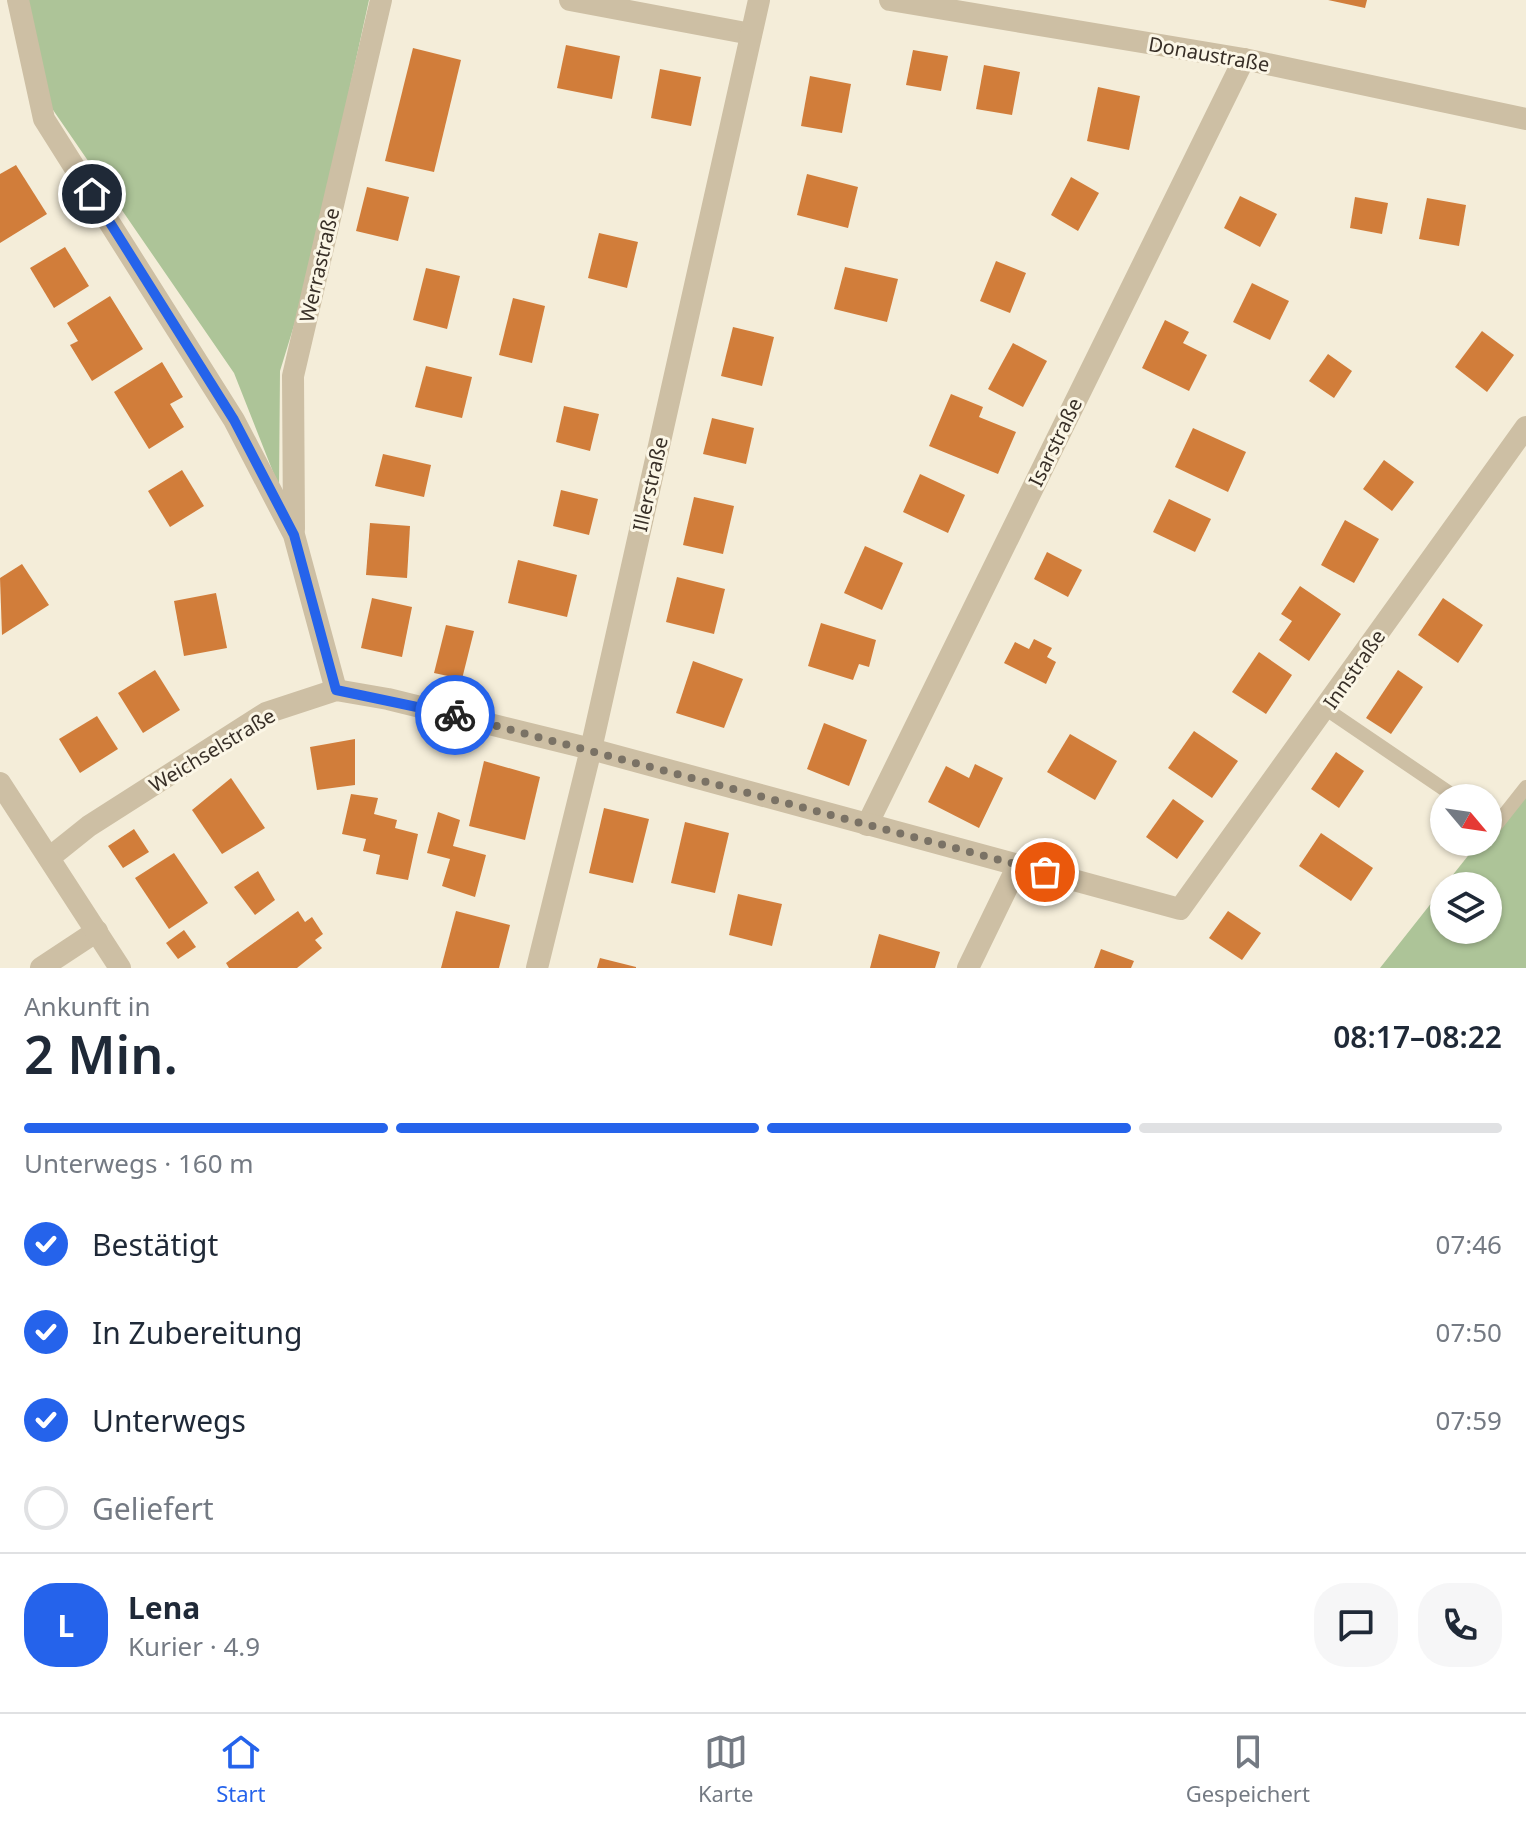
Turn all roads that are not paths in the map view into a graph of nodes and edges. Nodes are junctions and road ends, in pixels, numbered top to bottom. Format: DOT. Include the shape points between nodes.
graph roads {
  1 [pos="18,0"];
  2 [pos="381,0"];
  3 [pos="570,0"];
  4 [pos="759,0"];
  5 [pos="890,0"];
  6 [pos="751,34"];
  7 [pos="1244,59"];
  8 [pos="1526,119"];
  9 [pos="1526,427"];
  10 [pos="294,535"];
  11 [pos="336,690"];
  12 [pos="1326,709"];
  13 [pos="591,749"];
  14 [pos="0,783"];
  15 [pos="1436,784"];
  16 [pos="1526,787"];
  17 [pos="1502,817"];
  18 [pos="867,825"];
  19 [pos="49,858"];
  20 [pos="1018,865"];
  21 [pos="1180,909"];
  22 [pos="97,931"];
  23 [pos="41,968"];
  24 [pos="120,968"];
  25 [pos="537,968"];
  26 [pos="968,968"];
  1 -- 10 [label="street, Werrastraße" via="44,119 234,420"];
  2 -- 10 [label="street, Werrastraße" via="293,376"];
  3 -- 6 [label="street"];
  4 -- 6 [label="street, Illerstraße"];
  5 -- 7 [label="street, Donaustraße"];
  6 -- 13 [label="street, Illerstraße"];
  7 -- 8 [label="street, Donaustraße"];
  7 -- 18 [label="street, Isarstraße"];
  9 -- 12 [label="street, Innstraße"];
  10 -- 11 [label="street, Werrastraße"];
  11 -- 13 [label="street, Weichselstraße"];
  11 -- 19 [label="street, Weichselstraße" via="266,713 89,826"];
  12 -- 15 [label="lane"];
  12 -- 21 [label="street, Innstraße"];
  13 -- 18 [label="street, Weichselstraße"];
  13 -- 25 [label="street, Illerstraße"];
  14 -- 19 [label="street"];
  16 -- 17 [label="lane"];
  18 -- 20 [label="street, Weichselstraße"];
  19 -- 22 [label="street"];
  20 -- 21 [label="street, Weichselstraße"];
  20 -- 26 [label="street"];
  22 -- 23 [label="street"];
  22 -- 24 [label="street"];
}
